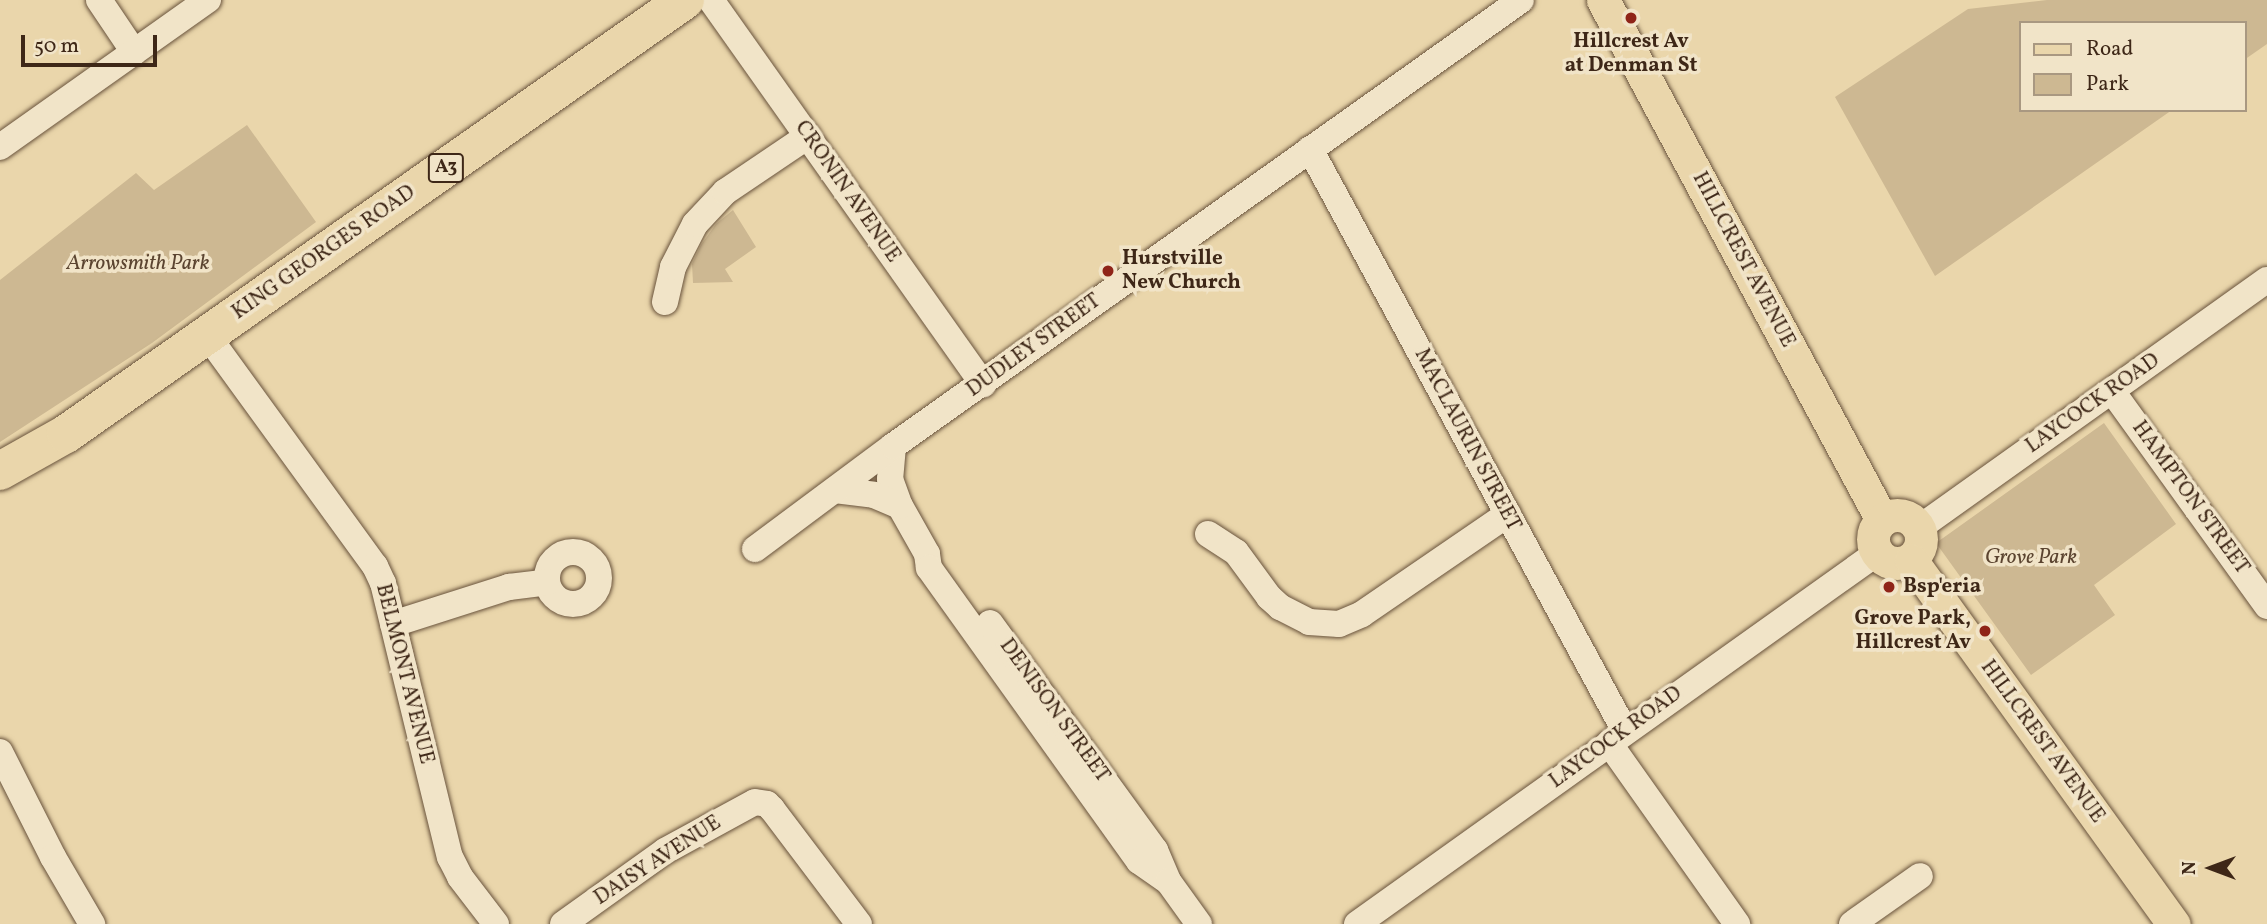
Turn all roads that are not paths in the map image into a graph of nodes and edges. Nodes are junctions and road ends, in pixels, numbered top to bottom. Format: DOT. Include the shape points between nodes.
graph roads {
  1 [pos="99,0"];
  2 [pos="208,0"];
  3 [pos="685,0"];
  4 [pos="711,0"];
  5 [pos="1521,0"];
  6 [pos="1603,0"];
  7 [pos="134,52"];
  8 [pos="808,136"];
  9 [pos="0,148"];
  10 [pos="1310,149"];
  11 [pos="2267,280"];
  12 [pos="665,302"];
  13 [pos="207,335"];
  14 [pos="983,384"];
  15 [pos="2112,391"];
  16 [pos="66,434"];
  17 [pos="893,446"];
  18 [pos="0,471"];
  19 [pos="835,490"];
  20 [pos="0,495"];
  21 [pos="900,506"];
  22 [pos="1508,514"];
  23 [pos="1882,520"];
  24 [pos="1919,528"];
  25 [pos="1208,534"];
  26 [pos="754,549"];
  27 [pos="1877,553"];
  28 [pos="1911,560"];
  29 [pos="547,582"];
  30 [pos="2267,606"];
  31 [pos="393,624"];
  32 [pos="1617,737"];
  33 [pos="0,752"];
  34 [pos="1920,876"];
  35 [pos="92,924"];
  36 [pos="496,924"];
  37 [pos="563,924"];
  38 [pos="859,924"];
  39 [pos="1199,924"];
  40 [pos="1357,924"];
  41 [pos="1737,924"];
  42 [pos="1852,924"];
  43 [pos="2174,924"];
  1 -- 7 [label="street"];
  2 -- 7 [label="street"];
  3 -- 13 [label="highway, KING GEORGES ROAD / A3"];
  4 -- 8 [label="street, CRONIN AVENUE"];
  5 -- 10 [label="street, DUDLEY STREET"];
  6 -- 23 [label="main road, HILLCREST AVENUE"];
  7 -- 9 [label="street"];
  8 -- 12 [label="street" via="725,192 695,224 673,267"];
  8 -- 14 [label="street, CRONIN AVENUE"];
  10 -- 14 [label="street, DUDLEY STREET"];
  10 -- 22 [label="street, MACLAURIN STREET"];
  11 -- 15 [label="street, LAYCOCK ROAD"];
  13 -- 16 [label="highway, KING GEORGES ROAD / A3"];
  13 -- 31 [label="street, BELMONT AVENUE" via="376,566"];
  14 -- 17 [label="street, DUDLEY STREET"];
  15 -- 24 [label="street, LAYCOCK ROAD"];
  15 -- 30 [label="street, HAMPTON STREET"];
  16 -- 18 [label="highway, KING GEORGES ROAD / A3"];
  16 -- 20 [label="highway, KING GEORGES ROAD / A3"];
  17 -- 19 [label="street, DUDLEY STREET"];
  17 -- 21 [label="street, DENISON STREET" via="890,479"];
  19 -- 21 [label="street" via="874,495"];
  19 -- 26 [label="street, DUDLEY STREET"];
  21 -- 39 [label="street, DENISON STREET" via="927,554 929,568 1139,861 1168,881"];
  22 -- 25 [label="street" via="1362,614 1339,624 1309,622 1280,607 1236,552"];
  22 -- 32 [label="street, MACLAURIN STREET"];
  23 -- 24 [label="main road" via="1903,516"];
  23 -- 27 [label="main road" via="1873,535"];
  24 -- 28 [label="main road" via="1922,542"];
  27 -- 28 [label="main road" via="1896,564"];
  27 -- 32 [label="street, LAYCOCK ROAD"];
  28 -- 43 [label="main road, HILLCREST AVENUE"];
  29 -- 31 [label="street" via="509,587"];
  31 -- 36 [label="street, BELMONT AVENUE" via="450,857"];
  32 -- 40 [label="street, LAYCOCK ROAD"];
  32 -- 41 [label="street, MACLAURIN STREET"];
  33 -- 35 [label="street"];
  34 -- 42 [label="street"];
  37 -- 38 [label="street, DAISY AVENUE" via="665,851 755,802 772,809"];
}
